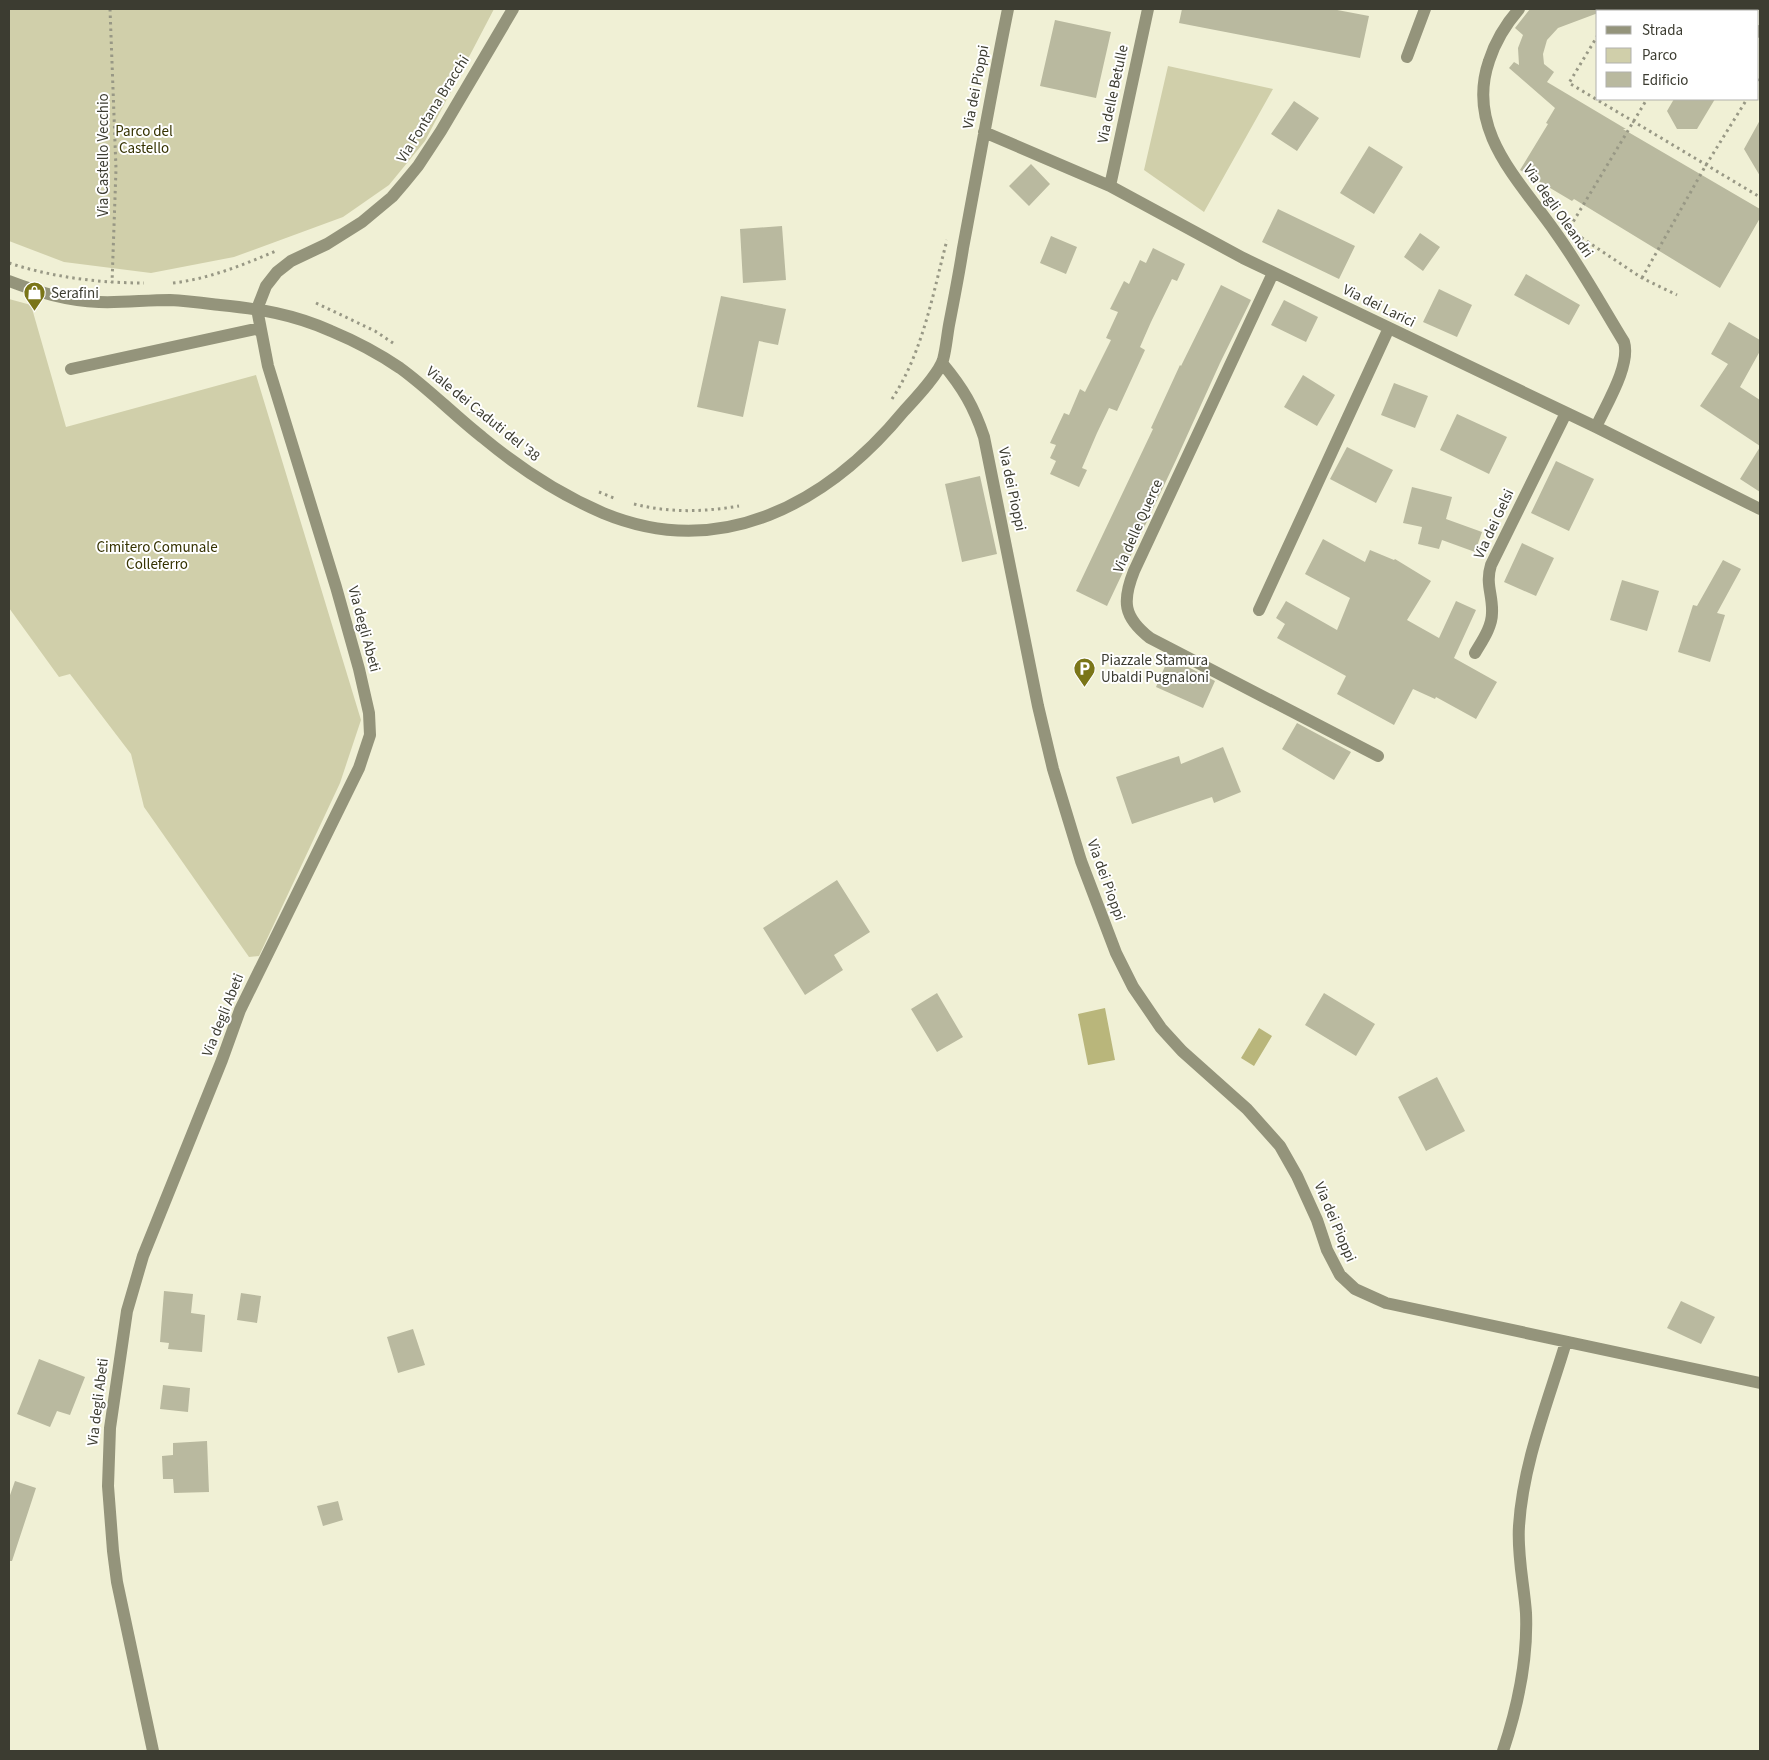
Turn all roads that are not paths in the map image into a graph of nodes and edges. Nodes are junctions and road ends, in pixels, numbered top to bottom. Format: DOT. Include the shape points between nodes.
graph roads {
  1 [pos="513,9"];
  2 [pos="1008,9"];
  3 [pos="1148,9"];
  4 [pos="1425,9"];
  5 [pos="1518,9"];
  6 [pos="1407,56"];
  7 [pos="984,132"];
  8 [pos="1110,186"];
  9 [pos="1273,273"];
  10 [pos="9,281"];
  11 [pos="257,309"];
  12 [pos="260,328"];
  13 [pos="1389,328"];
  14 [pos="942,363"];
  15 [pos="71,369"];
  16 [pos="1566,413"];
  17 [pos="1596,427"];
  18 [pos="1760,509"];
  19 [pos="1259,610"];
  20 [pos="1475,653"];
  21 [pos="1378,756"];
  22 [pos="1566,1342"];
  23 [pos="1760,1383"];
  24 [pos="154,1751"];
  25 [pos="1503,1751"];
  1 -- 11 [label="street, Via Fontana Bracchi" via="441,131 404,183 362,222 277,272 266,286"];
  2 -- 7 [label="street, Via dei Pioppi"];
  3 -- 8 [label="street, Via delle Betulle"];
  4 -- 6 [label="street"];
  5 -- 17 [label="street, Via degli Oleandri" via="1490,58 1482,85 1483,109 1499,153 1558,235 1624,342 1623,368"];
  7 -- 8 [label="street, Via dei Larici"];
  7 -- 14 [label="street, Via dei Pioppi"];
  8 -- 9 [label="street, Via dei Larici"];
  9 -- 13 [label="street, Via dei Larici"];
  9 -- 21 [label="street, Via delle Querce" via="1134,571 1127,592 1127,610 1135,625 1150,638"];
  10 -- 11 [label="street, Viale dei Caduti del '38" via="62,298 90,302 174,300"];
  11 -- 12 [label="street, Via degli Abeti"];
  11 -- 14 [label="street, Viale dei Caduti del '38" via="304,320 373,352 414,380 513,462 544,482 603,513 664,530 717,529 755,520 821,488 846,471 876,443"];
  12 -- 15 [label="street"];
  12 -- 24 [label="street, Via degli Abeti" via="273,385 347,626 369,713 370,736 359,768 240,1010 143,1256 127,1311 110,1428 108,1486 118,1582"];
  13 -- 16 [label="street, Via dei Larici"];
  13 -- 19 [label="street"];
  14 -- 22 [label="street, Via dei Pioppi" via="969,400 984,438 1053,768 1098,909 1116,953 1142,1002 1175,1044 1247,1109 1280,1146 1314,1214 1329,1255 1350,1285 1386,1302"];
  16 -- 17 [label="street, Via dei Larici"];
  16 -- 20 [label="street, Via dei Gelsi" via="1491,566 1488,583 1492,614"];
  17 -- 18 [label="street, Via dei Larici"];
  22 -- 23 [label="street, Via dei Pioppi"];
  22 -- 25 [label="street" via="1534,1447 1521,1509 1518,1550 1526,1612 1525,1655 1518,1699"];
}
